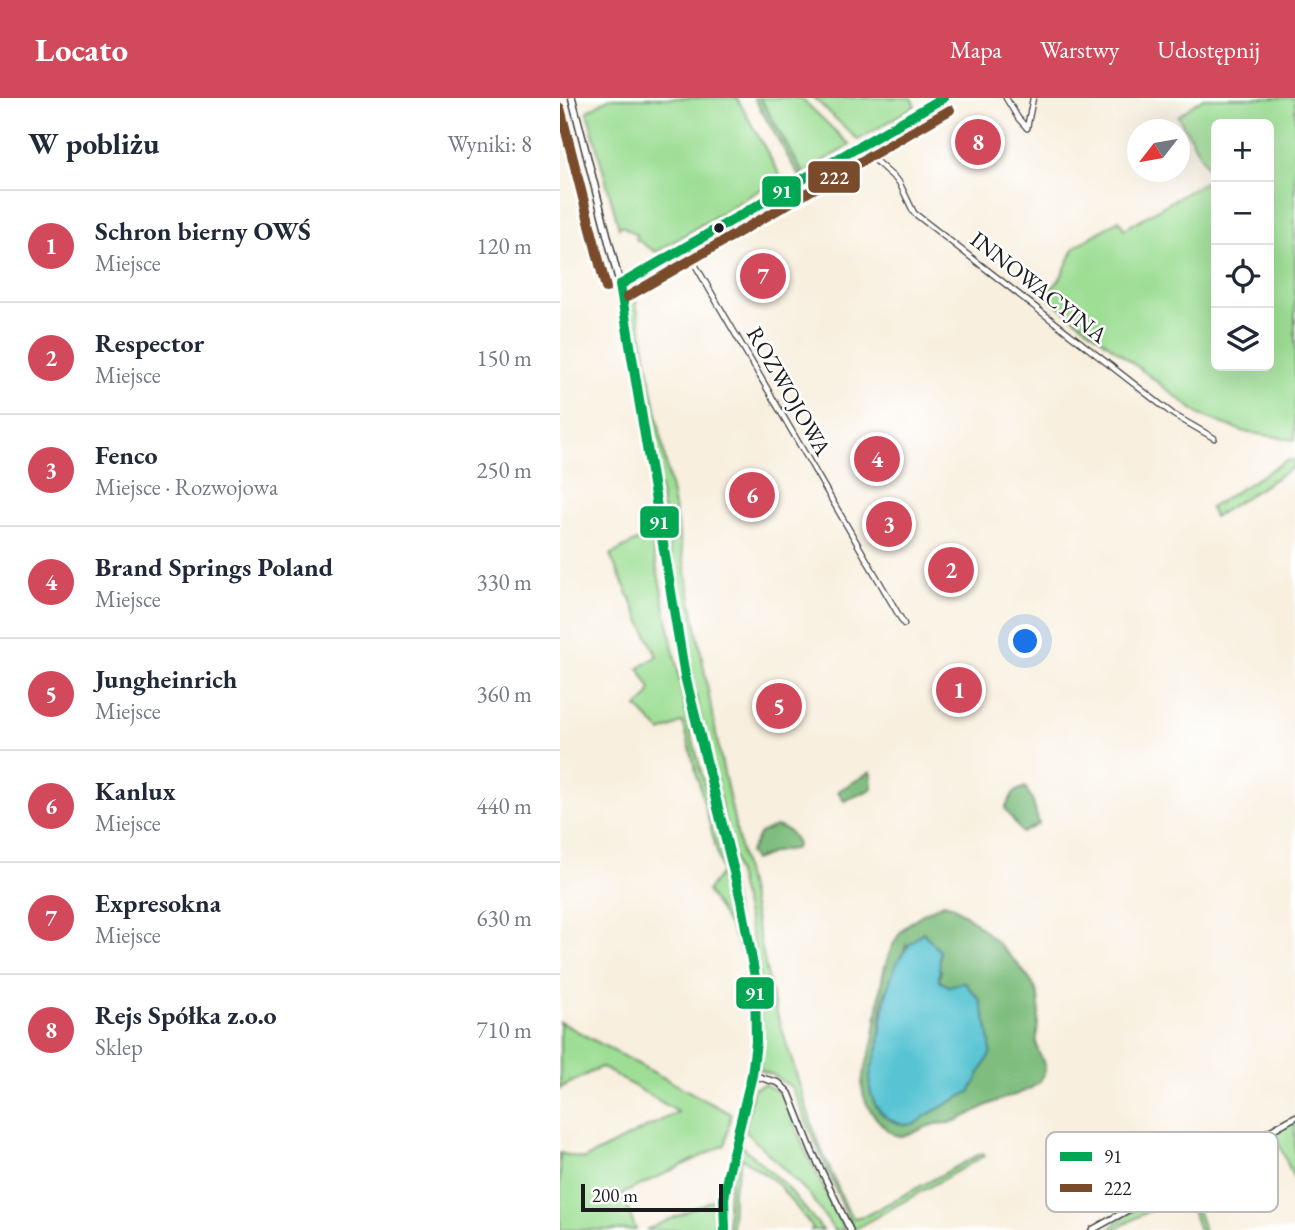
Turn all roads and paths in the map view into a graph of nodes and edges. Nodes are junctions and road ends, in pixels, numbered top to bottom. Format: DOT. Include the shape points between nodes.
graph roads {
  1 [pos="572,98"];
  2 [pos="943,98"];
  3 [pos="1006,98"];
  4 [pos="1033,98"];
  5 [pos="860,147"];
  6 [pos="686,249"];
  7 [pos="620,285"];
  8 [pos="1214,438"];
  9 [pos="904,624"];
  10 [pos="752,1074"];
  11 [pos="1295,1117"];
  12 [pos="1268,1132"];
  13 [pos="1124,1212"];
  14 [pos="724,1230"];
  15 [pos="850,1230"];
  16 [pos="1092,1230"];
  1 -- 7 [label="main road"];
  2 -- 5 [label="street"];
  3 -- 4 [label="street" via="1027,128"];
  5 -- 6 [label="street"];
  5 -- 8 [label="street, INNOWACYJNA" via="899,182 914,213 1174,415"];
  6 -- 7 [label="street"];
  6 -- 9 [label="street, ROZWOJOWA"];
  7 -- 10 [label="main road" via="685,676 751,948 757,1003"];
  10 -- 14 [label="main road" via="724,1199"];
  10 -- 15 [label="street" via="779,1083 789,1093"];
  11 -- 12 [label="street"];
  13 -- 16 [label="street"];
}
